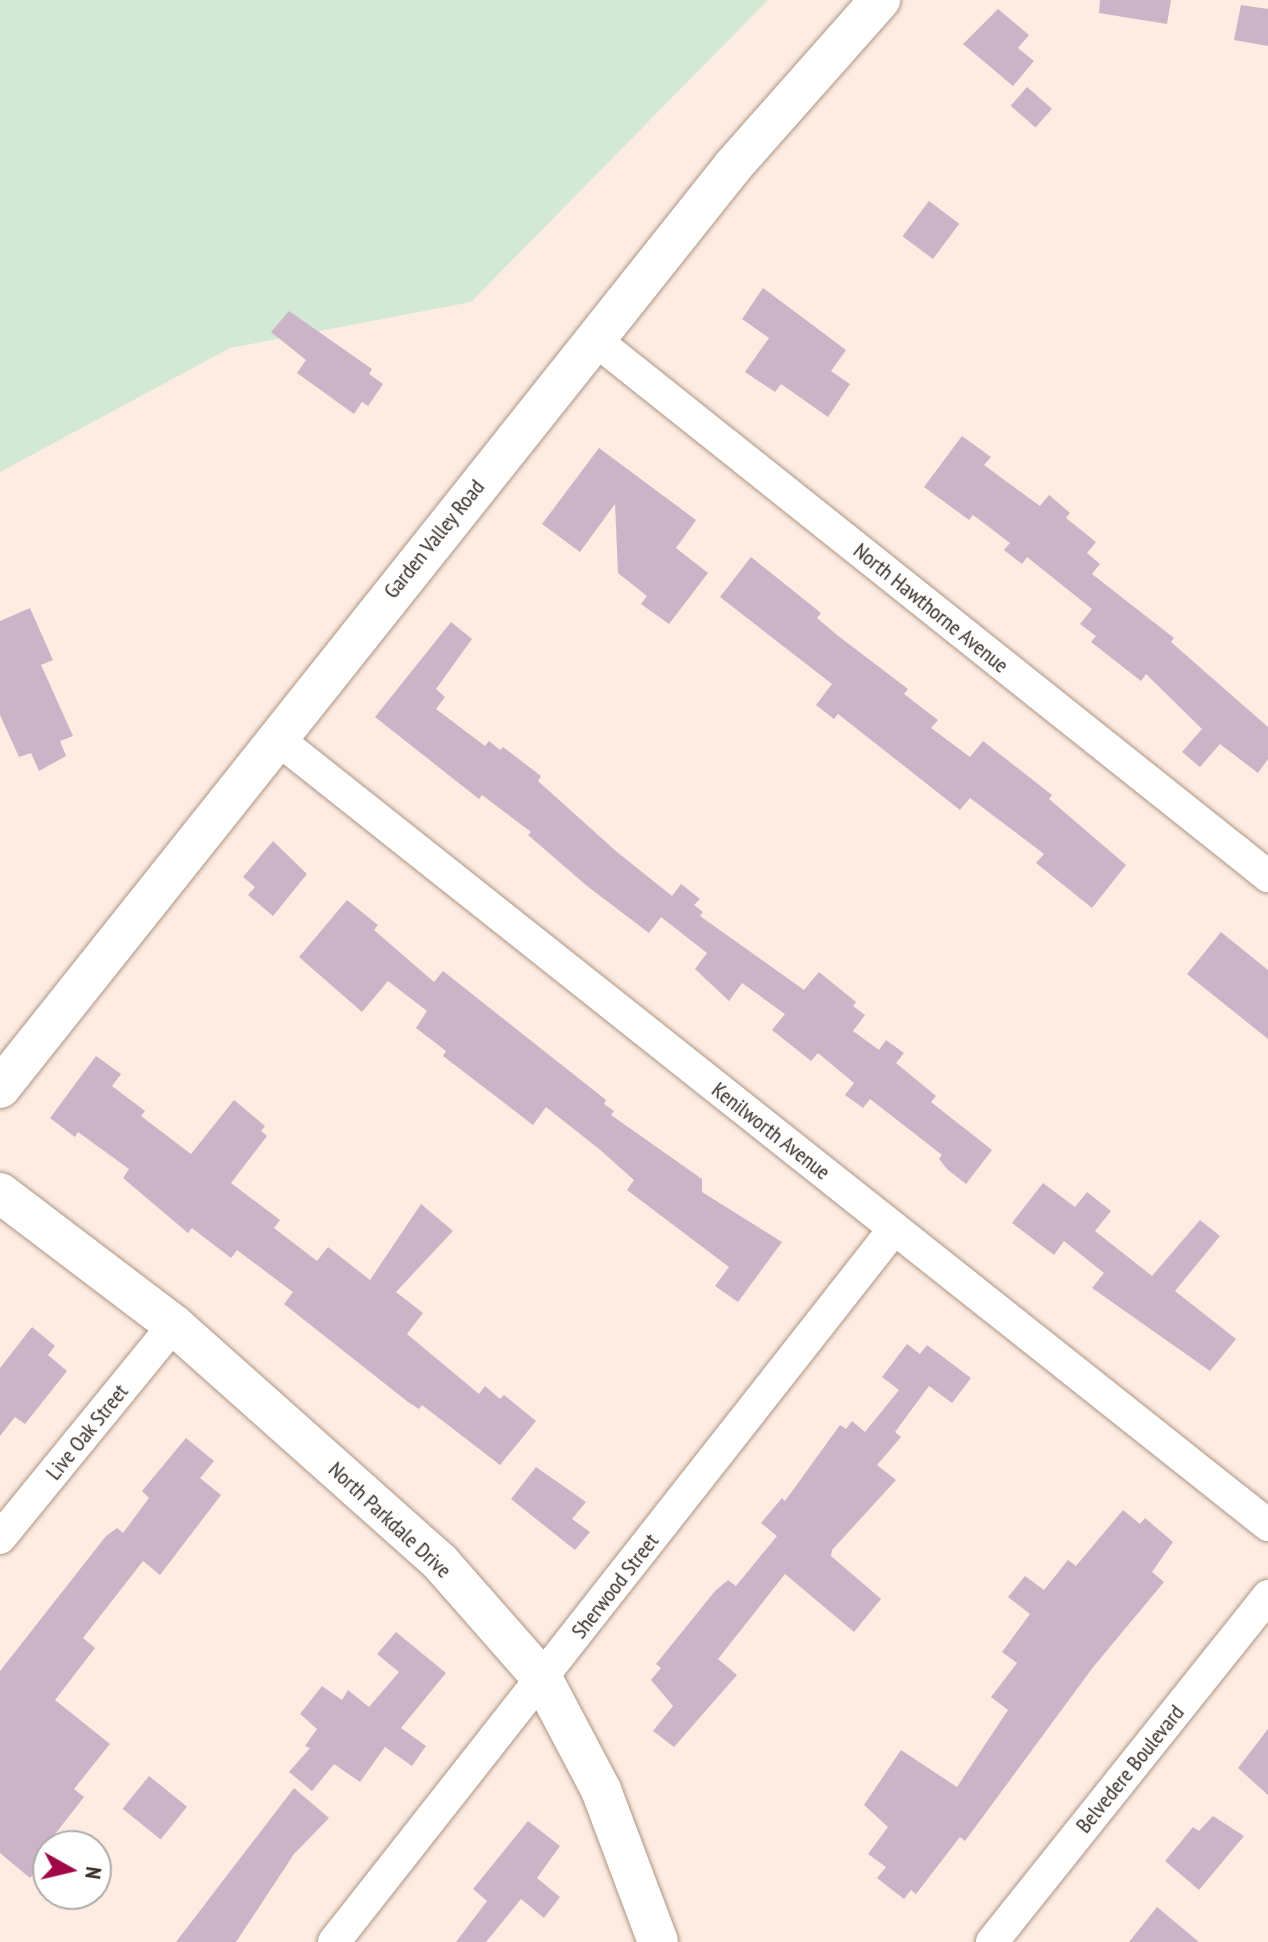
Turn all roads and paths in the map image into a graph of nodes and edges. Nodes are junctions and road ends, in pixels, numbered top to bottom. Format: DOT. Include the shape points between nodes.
graph roads {
  1 [pos="880,0"];
  2 [pos="594,339"];
  3 [pos="275,737"];
  4 [pos="1268,876"];
  5 [pos="0,1088"];
  6 [pos="0,1193"];
  7 [pos="894,1229"];
  8 [pos="174,1325"];
  9 [pos="1268,1525"];
  10 [pos="0,1538"];
  11 [pos="1268,1596"];
  12 [pos="542,1678"];
  13 [pos="334,1942"];
  14 [pos="658,1942"];
  15 [pos="992,1942"];
  1 -- 2 [label="street, Garden Valley Road" via="733,166"];
  2 -- 3 [label="street, Garden Valley Road"];
  2 -- 4 [label="street, North Hawthorne Avenue"];
  3 -- 5 [label="street, Garden Valley Road"];
  3 -- 7 [label="street, Kenilworth Avenue"];
  6 -- 8 [label="street, North Parkdale Drive"];
  7 -- 9 [label="street, Kenilworth Avenue"];
  7 -- 12 [label="street, Sherwood Street"];
  8 -- 10 [label="street, Live Oak Street"];
  8 -- 12 [label="street, North Parkdale Drive" via="440,1562"];
  11 -- 15 [label="street, Belvedere Boulevard"];
  12 -- 13 [label="street, Sherwood Street"];
  12 -- 14 [label="street, North Parkdale Drive" via="601,1790"];
}
